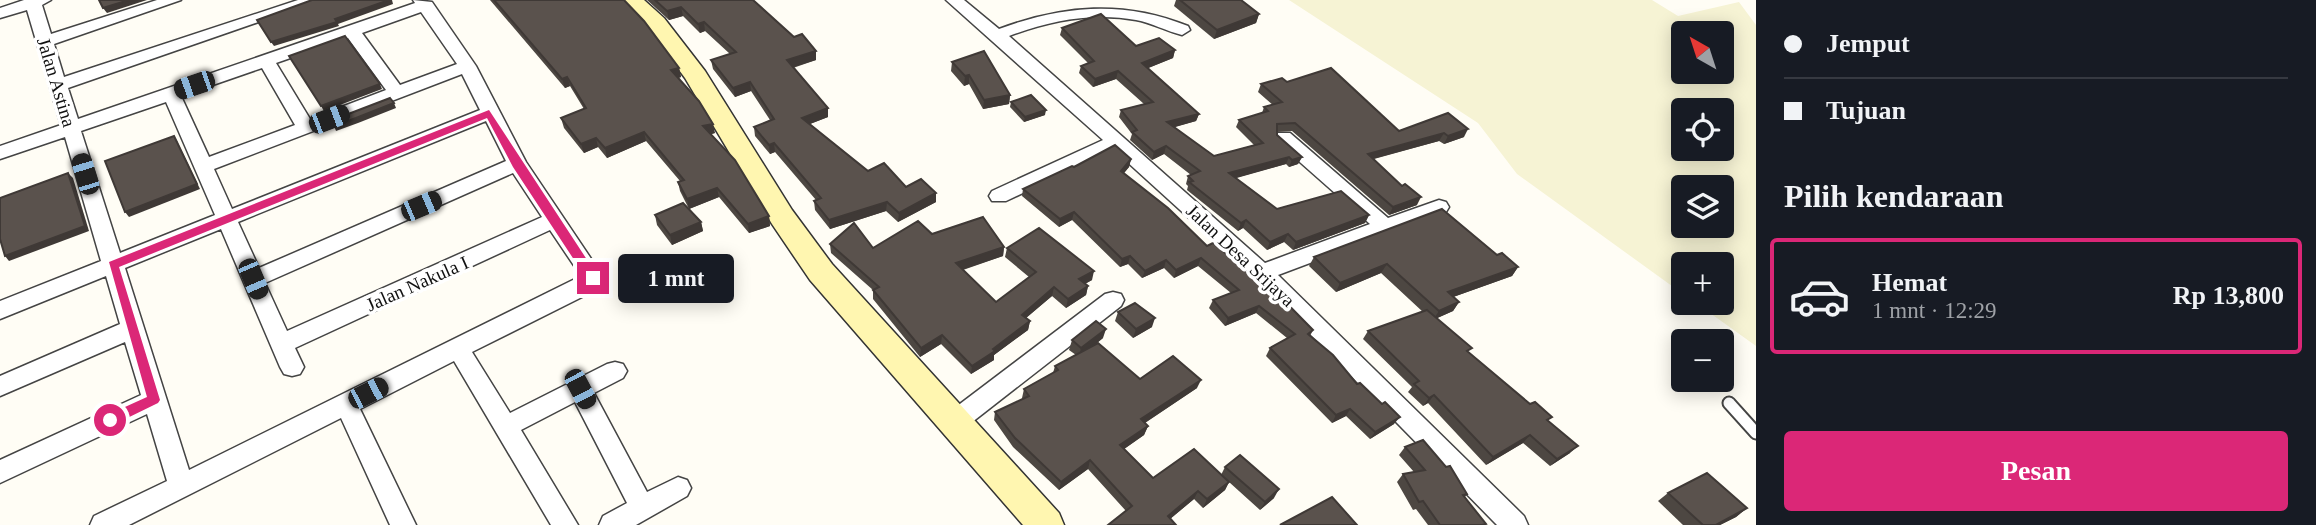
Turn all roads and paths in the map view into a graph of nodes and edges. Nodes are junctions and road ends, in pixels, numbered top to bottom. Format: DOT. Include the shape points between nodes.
graph roads {
  1 [pos="173,0"];
  2 [pos="314,0"];
  3 [pos="631,0"];
  4 [pos="954,0"];
  5 [pos="36,1"];
  6 [pos="423,2"];
  7 [pos="271,7"];
  8 [pos="0,13"];
  9 [pos="351,30"];
  10 [pos="1182,30"];
  11 [pos="997,35"];
  12 [pos="45,41"];
  13 [pos="266,60"];
  14 [pos="467,66"];
  15 [pos="58,86"];
  16 [pos="171,93"];
  17 [pos="397,93"];
  18 [pos="489,113"];
  19 [pos="71,128"];
  20 [pos="306,128"];
  21 [pos="1283,137"];
  22 [pos="1116,142"];
  23 [pos="0,153"];
  24 [pos="517,164"];
  25 [pos="203,166"];
  26 [pos="999,196"];
  27 [pos="1439,207"];
  28 [pos="226,219"];
  29 [pos="552,221"];
  30 [pos="1386,227"];
  31 [pos="113,265"];
  32 [pos="1262,272"];
  33 [pos="253,279"];
  34 [pos="1113,300"];
  35 [pos="0,310"];
  36 [pos="132,329"];
  37 [pos="281,344"];
  38 [pos="458,348"];
  39 [pos="292,367"];
  40 [pos="615,371"];
  41 [pos="0,386"];
  42 [pos="580,389"];
  43 [pos="154,400"];
  44 [pos="1729,403"];
  45 [pos="346,404"];
  46 [pos="953,423"];
  47 [pos="504,428"];
  48 [pos="1756,433"];
  49 [pos="0,472"];
  50 [pos="181,486"];
  51 [pos="678,488"];
  52 [pos="642,507"];
  53 [pos="1505,522"];
  54 [pos="103,525"];
  55 [pos="403,525"];
  56 [pos="565,525"];
  57 [pos="612,525"];
  58 [pos="1046,525"];
  1 -- 12 [label="street"];
  2 -- 7 [label="street"];
  3 -- 46 [label="street" via="656,23 688,65 821,272"];
  4 -- 11 [label="street, Jalan Desa Srijaya"];
  5 -- 8 [label="street"];
  5 -- 12 [label="street, Jalan Astina"];
  6 -- 9 [label="street"];
  6 -- 14 [label="street"];
  7 -- 15 [label="street"];
  9 -- 13 [label="street"];
  9 -- 17 [label="street"];
  10 -- 11 [label="street" via="1140,14 1100,12 1037,20"];
  11 -- 22 [label="street, Jalan Desa Srijaya"];
  12 -- 15 [label="street, Jalan Astina"];
  13 -- 16 [label="street"];
  13 -- 20 [label="street"];
  14 -- 17 [label="street"];
  14 -- 18 [label="street"];
  15 -- 19 [label="street, Jalan Astina"];
  16 -- 19 [label="street"];
  16 -- 25 [label="street"];
  17 -- 20 [label="street"];
  18 -- 24 [label="street"];
  18 -- 28 [label="street"];
  19 -- 23 [label="street"];
  19 -- 31 [label="street, Jalan Astina"];
  20 -- 25 [label="street"];
  21 -- 30 [label="street"];
  22 -- 26 [label="street"];
  22 -- 32 [label="street, Jalan Desa Srijaya"];
  24 -- 29 [label="street"];
  24 -- 33 [label="street"];
  25 -- 28 [label="street"];
  27 -- 30 [label="street"];
  28 -- 31 [label="street"];
  28 -- 33 [label="street"];
  29 -- 37 [label="street, Jalan Nakula I"];
  29 -- 38 [label="street" via="592,274 590,282"];
  30 -- 32 [label="street"];
  31 -- 35 [label="street"];
  31 -- 36 [label="street, Jalan Astina"];
  32 -- 53 [label="street, Jalan Desa Srijaya"];
  33 -- 37 [label="street"];
  34 -- 46 [label="street"];
  36 -- 41 [label="street"];
  36 -- 43 [label="street, Jalan Astina"];
  37 -- 39 [label="street"];
  38 -- 45 [label="street"];
  38 -- 47 [label="street"];
  40 -- 42 [label="street"];
  42 -- 47 [label="street"];
  42 -- 52 [label="street"];
  43 -- 49 [label="street"];
  43 -- 50 [label="street, Jalan Astina"];
  44 -- 48 [label="lane"];
  45 -- 50 [label="street"];
  45 -- 55 [label="street"];
  46 -- 58 [label="street"];
  47 -- 56 [label="street"];
  50 -- 54 [label="street"];
  51 -- 52 [label="street"];
  52 -- 57 [label="street"];
}
